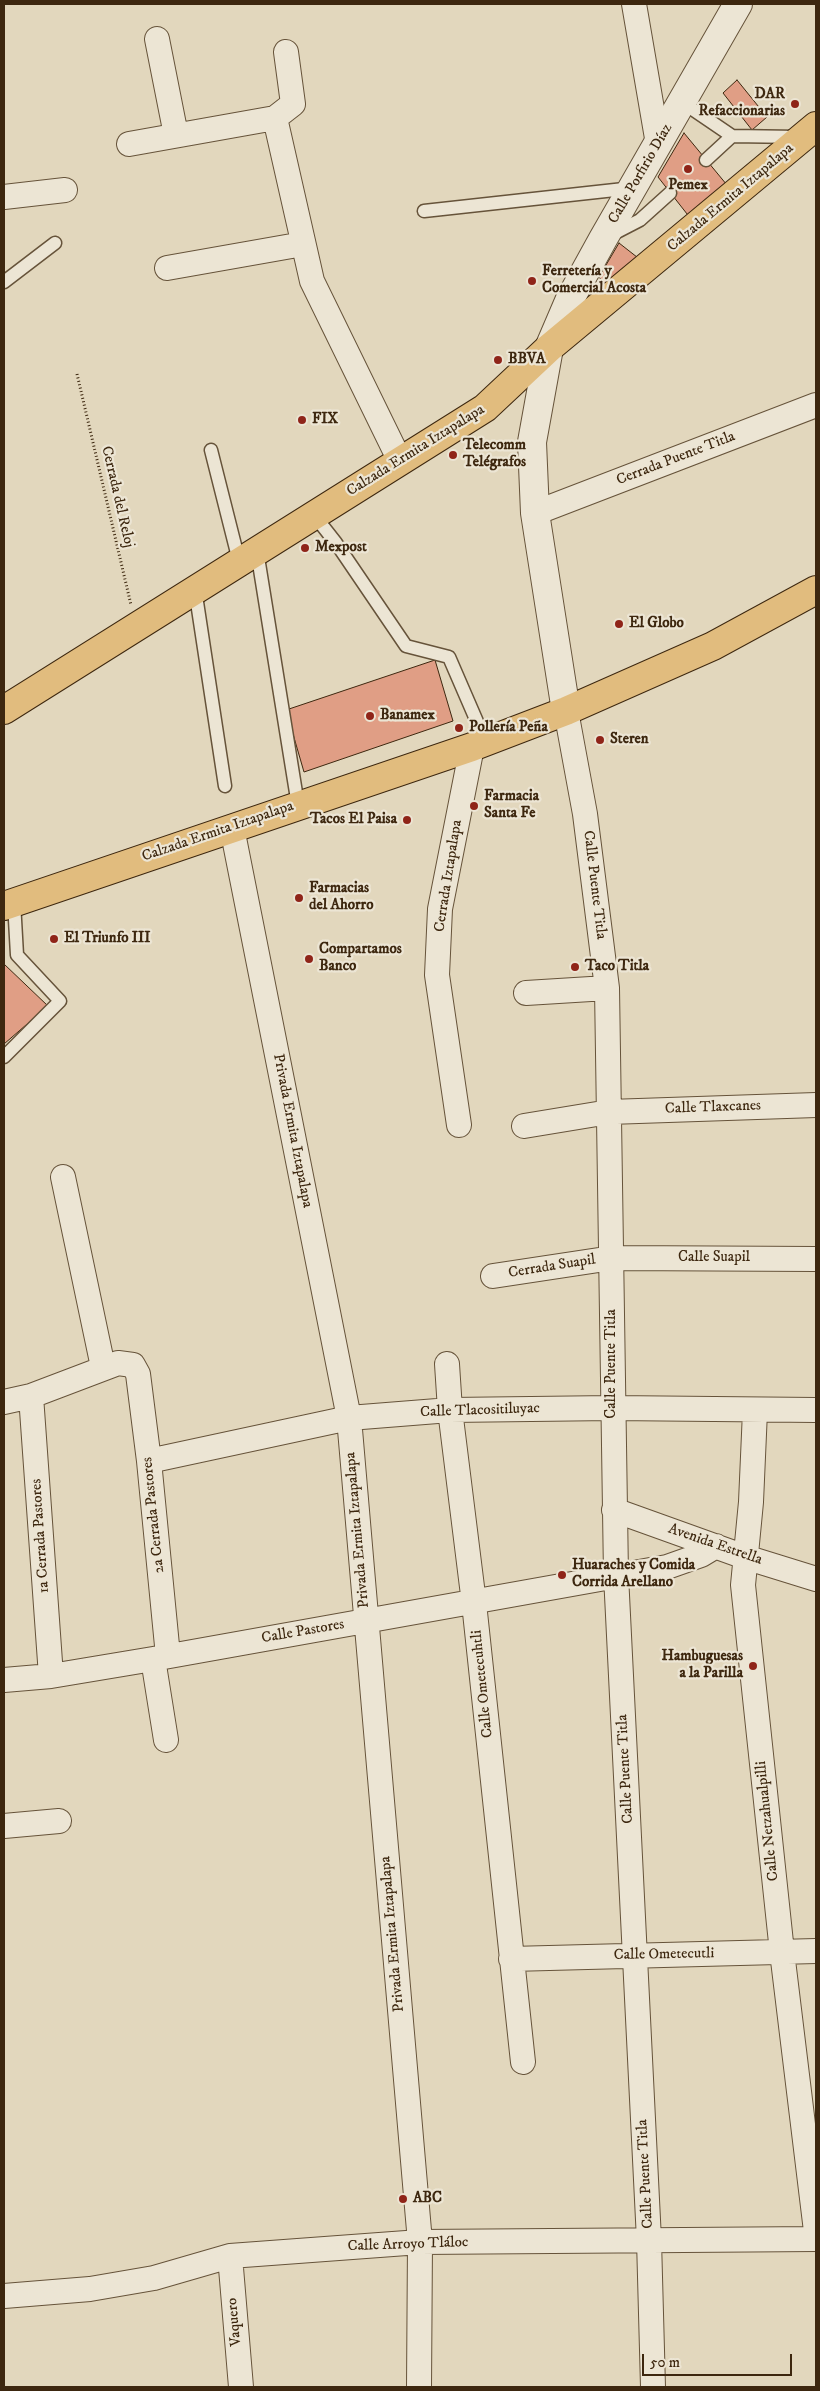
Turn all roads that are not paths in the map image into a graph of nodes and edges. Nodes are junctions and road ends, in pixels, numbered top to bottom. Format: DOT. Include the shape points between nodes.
graph roads {
  1 [pos="634,4"];
  2 [pos="738,4"];
  3 [pos="157,39"];
  4 [pos="286,52"];
  5 [pos="682,102"];
  6 [pos="275,118"];
  7 [pos="810,131"];
  8 [pos="176,135"];
  9 [pos="732,136"];
  10 [pos="130,144"];
  11 [pos="658,144"];
  12 [pos="706,160"];
  13 [pos="633,188"];
  14 [pos="65,190"];
  15 [pos="670,193"];
  16 [pos="4,197"];
  17 [pos="424,211"];
  18 [pos="603,239"];
  19 [pos="55,243"];
  20 [pos="303,244"];
  21 [pos="168,268"];
  22 [pos="4,282"];
  23 [pos="549,348"];
  24 [pos="816,405"];
  25 [pos="211,450"];
  26 [pos="400,462"];
  27 [pos="535,513"];
  28 [pos="314,515"];
  29 [pos="248,556"];
  30 [pos="195,589"];
  31 [pos="816,590"];
  32 [pos="4,710"];
  33 [pos="566,711"];
  34 [pos="472,747"];
  35 [pos="226,786"];
  36 [pos="298,805"];
  37 [pos="232,828"];
  38 [pos="9,904"];
  39 [pos="607,988"];
  40 [pos="526,992"];
  41 [pos="4,1057"];
  42 [pos="816,1105"];
  43 [pos="609,1112"];
  44 [pos="458,1125"];
  45 [pos="524,1126"];
  46 [pos="63,1177"];
  47 [pos="612,1258"];
  48 [pos="816,1259"];
  49 [pos="493,1276"];
  50 [pos="447,1364"];
  51 [pos="103,1367"];
  52 [pos="31,1396"];
  53 [pos="4,1402"];
  54 [pos="612,1408"];
  55 [pos="450,1410"];
  56 [pos="816,1410"];
  57 [pos="755,1411"];
  58 [pos="349,1418"];
  59 [pos="148,1461"];
  60 [pos="614,1510"];
  61 [pos="716,1546"];
  62 [pos="746,1557"];
  63 [pos="616,1576"];
  64 [pos="816,1579"];
  65 [pos="474,1603"];
  66 [pos="366,1620"];
  67 [pos="160,1658"];
  68 [pos="51,1676"];
  69 [pos="4,1680"];
  70 [pos="166,1740"];
  71 [pos="59,1821"];
  72 [pos="4,1826"];
  73 [pos="816,1951"];
  74 [pos="782,1952"];
  75 [pos="635,1955"];
  76 [pos="511,1959"];
  77 [pos="523,2062"];
  78 [pos="816,2231"];
  79 [pos="816,2238"];
  80 [pos="649,2240"];
  81 [pos="420,2242"];
  82 [pos="230,2256"];
  83 [pos="4,2296"];
  84 [pos="240,2387"];
  85 [pos="419,2387"];
  86 [pos="653,2387"];
  1 -- 11 [label="street"];
  2 -- 5 [label="street, Calle Porfirio Díaz"];
  3 -- 8 [label="street"];
  4 -- 6 [label="street" via="293,104"];
  5 -- 9 [label="lane"];
  5 -- 11 [label="street, Calle Porfirio Díaz"];
  6 -- 8 [label="street"];
  6 -- 20 [label="street"];
  7 -- 9 [label="lane"];
  7 -- 23 [label="main road, Calzada Ermita Iztapalapa"];
  8 -- 10 [label="street"];
  9 -- 12 [label="lane"];
  11 -- 13 [label="street, Calle Porfirio Díaz"];
  13 -- 17 [label="lane"];
  13 -- 18 [label="street, Calle Porfirio Díaz"];
  14 -- 16 [label="street"];
  15 -- 18 [label="lane" via="640,220"];
  18 -- 23 [label="street, Calle Porfirio Díaz" via="570,299"];
  19 -- 22 [label="lane"];
  20 -- 21 [label="street"];
  20 -- 26 [label="street" via="312,281"];
  23 -- 26 [label="main road, Calzada Ermita Iztapalapa" via="485,408"];
  23 -- 27 [label="street, Calle Puente Titla" via="532,442"];
  24 -- 27 [label="street, Cerrada Puente Titla"];
  25 -- 29 [label="lane"];
  26 -- 28 [label="main road, Calzada Ermita Iztapalapa"];
  27 -- 33 [label="street, Calle Puente Titla"];
  28 -- 29 [label="main road, Calzada Ermita Iztapalapa"];
  28 -- 34 [label="lane" via="406,646 449,656 478,724"];
  29 -- 30 [label="main road, Calzada Ermita Iztapalapa"];
  29 -- 36 [label="lane"];
  30 -- 32 [label="main road, Calzada Ermita Iztapalapa"];
  30 -- 35 [label="lane"];
  31 -- 33 [label="main road, Calzada Ermita Iztapalapa" via="713,646"];
  33 -- 34 [label="main road, Calzada Ermita Iztapalapa"];
  33 -- 39 [label="street, Calle Puente Titla" via="585,814"];
  34 -- 36 [label="main road, Calzada Ermita Iztapalapa"];
  34 -- 44 [label="street, Cerrada Iztapalapa" via="440,909 437,975"];
  36 -- 37 [label="main road, Calzada Ermita Iztapalapa"];
  37 -- 38 [label="main road, Calzada Ermita Iztapalapa"];
  37 -- 58 [label="street, Privada Ermita Iztapalapa"];
  38 -- 41 [label="lane" via="17,955 60,1001"];
  39 -- 40 [label="street"];
  39 -- 43 [label="street, Calle Puente Titla"];
  42 -- 43 [label="street, Calle Tlaxcanes"];
  43 -- 45 [label="street"];
  43 -- 47 [label="street, Calle Puente Titla"];
  46 -- 51 [label="street"];
  47 -- 48 [label="street, Calle Suapil"];
  47 -- 49 [label="street, Cerrada Suapil"];
  47 -- 54 [label="street, Calle Puente Titla"];
  50 -- 55 [label="street, Calle Ometecuhtli"];
  51 -- 52 [label="street"];
  51 -- 59 [label="street, 2a Cerrada Pastores" via="118,1362 133,1365 138,1374"];
  52 -- 53 [label="street"];
  52 -- 68 [label="street, 1a Cerrada Pastores"];
  54 -- 55 [label="street, Calle Tlacositiluyac"];
  54 -- 57 [label="street, Calle Tlacositiluyac"];
  54 -- 60 [label="street, Calle Puente Titla"];
  55 -- 58 [label="street, Calle Tlacositiluyac"];
  55 -- 65 [label="street, Calle Ometecuhtli"];
  56 -- 57 [label="street, Calle Tlacositiluyac"];
  57 -- 62 [label="street, Calle Netzahualpilli"];
  58 -- 59 [label="street, Calle Tlacositiluyac"];
  58 -- 66 [label="street, Privada Ermita Iztapalapa"];
  59 -- 67 [label="street, 2a Cerrada Pastores"];
  60 -- 61 [label="street, Avenida Estrella"];
  60 -- 63 [label="street, Calle Puente Titla"];
  61 -- 62 [label="street, Avenida Estrella"];
  61 -- 63 [label="street, Calle Pastores" via="667,1568"];
  62 -- 64 [label="street, Avenida Estrella"];
  62 -- 74 [label="street, Calle Netzahualpilli" via="743,1586"];
  63 -- 65 [label="street, Calle Pastores"];
  63 -- 75 [label="street, Calle Puente Titla"];
  65 -- 66 [label="street, Calle Pastores"];
  65 -- 76 [label="street, Calle Ometecuhtli"];
  66 -- 67 [label="street, Calle Pastores"];
  66 -- 81 [label="street, Privada Ermita Iztapalapa"];
  67 -- 68 [label="street, Calle Pastores"];
  67 -- 70 [label="street, 2a Cerrada Pastores"];
  68 -- 69 [label="street, Calle Pastores"];
  71 -- 72 [label="street"];
  73 -- 74 [label="street, Calle Ometecutli"];
  74 -- 75 [label="street, Calle Ometecutli"];
  74 -- 78 [label="street, Calle Netzahualpilli"];
  75 -- 76 [label="street, Calle Ometecutli"];
  75 -- 80 [label="street, Calle Puente Titla"];
  76 -- 77 [label="street, Calle Ometecuhtli"];
  79 -- 80 [label="street, Calle Arroyo Tláloc"];
  80 -- 81 [label="street, Calle Arroyo Tláloc"];
  80 -- 86 [label="street, Calle Puente Titla"];
  81 -- 82 [label="street, Calle Arroyo Tláloc"];
  81 -- 85 [label="street, Privada Ermita Iztapalapa"];
  82 -- 83 [label="street, Calle Arroyo Tláloc" via="154,2278 99,2288"];
  82 -- 84 [label="street, Vaquero"];
}
